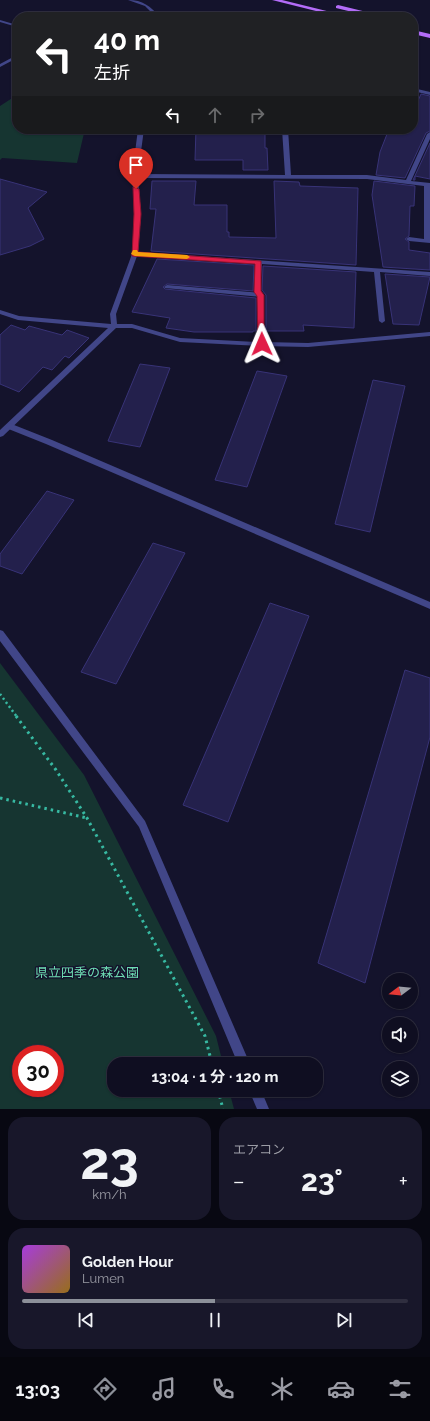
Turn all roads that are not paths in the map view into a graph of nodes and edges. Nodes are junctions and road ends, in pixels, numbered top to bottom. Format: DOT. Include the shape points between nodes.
graph roads {
  1 [pos="130,0"];
  2 [pos="275,0"];
  3 [pos="329,5"];
  4 [pos="153,12"];
  5 [pos="327,12"];
  6 [pos="359,12"];
  7 [pos="0,21"];
  8 [pos="12,25"];
  9 [pos="418,33"];
  10 [pos="430,36"];
  11 [pos="12,59"];
  12 [pos="0,66"];
  13 [pos="418,90"];
  14 [pos="430,94"];
  15 [pos="140,134"];
  16 [pos="286,134"];
  17 [pos="430,134"];
  18 [pos="135,176"];
  19 [pos="288,177"];
  20 [pos="407,183"];
  21 [pos="429,185"];
  22 [pos="409,239"];
  23 [pos="428,240"];
  24 [pos="135,254"];
  25 [pos="259,262"];
  26 [pos="377,270"];
  27 [pos="430,274"];
  28 [pos="167,287"];
  29 [pos="261,295"];
  30 [pos="0,312"];
  31 [pos="382,321"];
  32 [pos="114,326"];
  33 [pos="430,334"];
  34 [pos="262,344"];
  35 [pos="9,426"];
  36 [pos="0,434"];
  37 [pos="430,606"];
  38 [pos="0,634"];
  39 [pos="241,1057"];
  40 [pos="258,1097"];
  41 [pos="263,1109"];
  1 -- 4 [label="street" via="146,6"];
  2 -- 5 [label="main road"];
  3 -- 6 [label="main road"];
  7 -- 8 [label="street"];
  9 -- 10 [label="main road"];
  11 -- 12 [label="street"];
  13 -- 14 [label="street"];
  15 -- 18 [label="street"];
  16 -- 19 [label="street"];
  17 -- 20 [label="street"];
  18 -- 19 [label="street"];
  18 -- 24 [label="street" via="138,214"];
  19 -- 20 [label="street" via="367,177"];
  20 -- 21 [label="street"];
  21 -- 23 [label="street"];
  22 -- 23 [label="street"];
  24 -- 25 [label="street"];
  24 -- 32 [label="street" via="113,314"];
  25 -- 26 [label="street"];
  25 -- 29 [label="street" via="257,292"];
  26 -- 27 [label="street"];
  26 -- 31 [label="street"];
  28 -- 29 [label="street"];
  29 -- 34 [label="street"];
  30 -- 32 [label="street" via="18,318"];
  32 -- 34 [label="street" via="132,326 180,340"];
  32 -- 35 [label="street"];
  33 -- 34 [label="street" via="308,345"];
  35 -- 36 [label="street"];
  35 -- 37 [label="street"];
  38 -- 39 [label="street" via="142,824"];
  40 -- 41 [label="street"];
}
